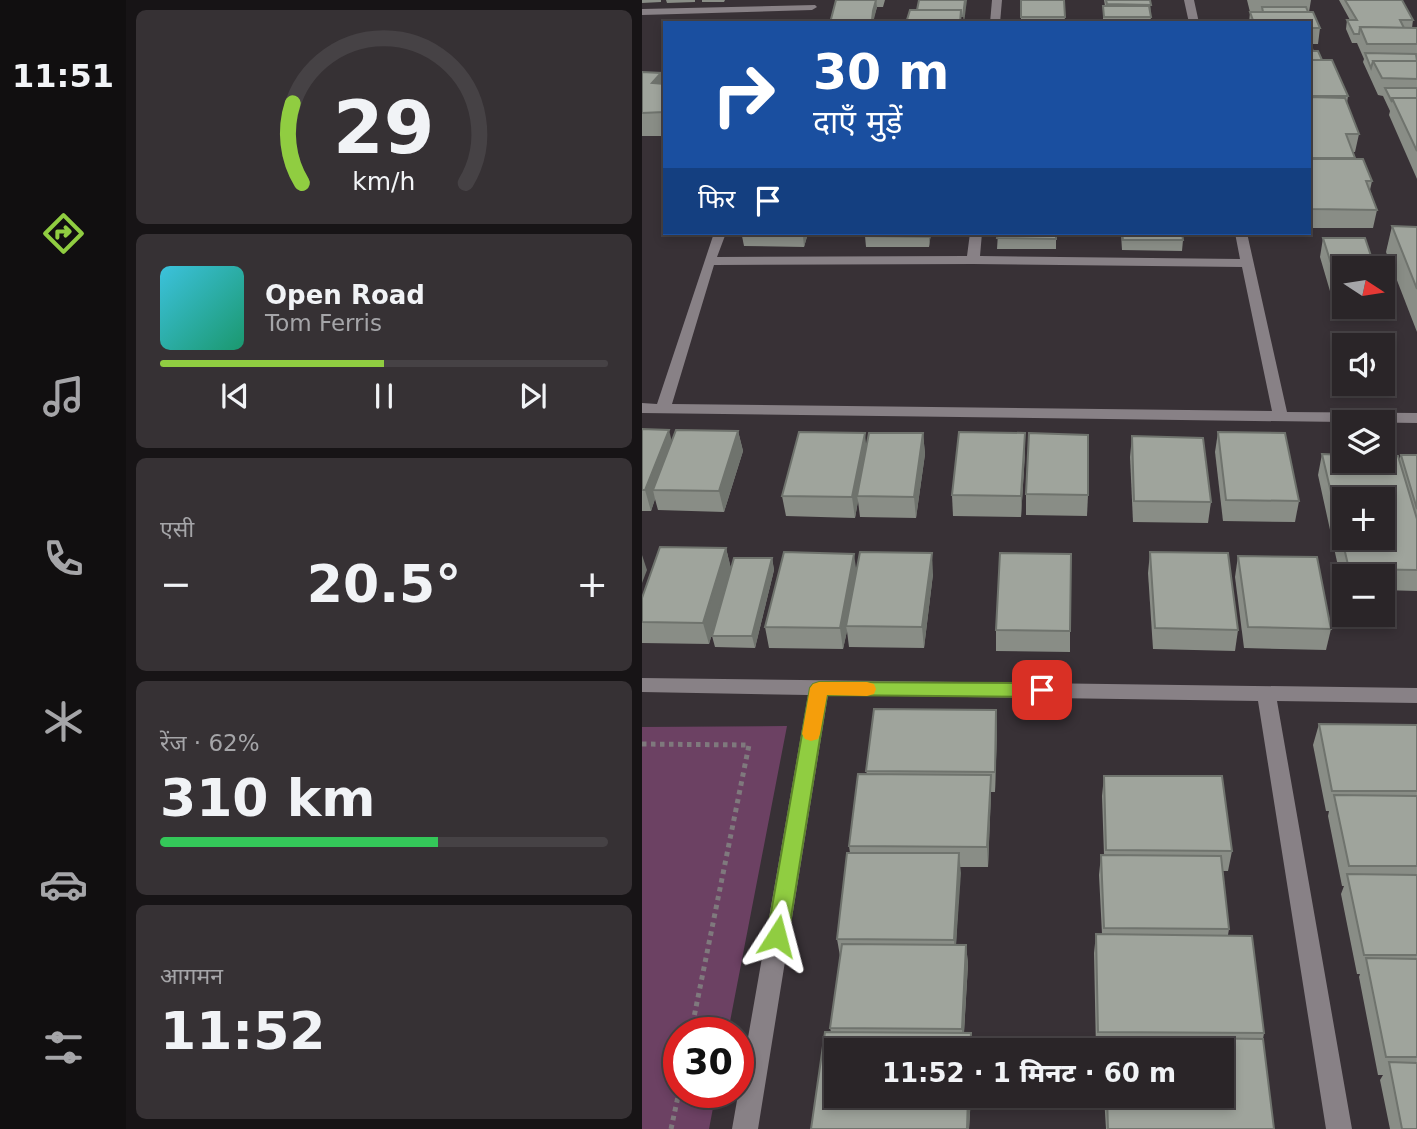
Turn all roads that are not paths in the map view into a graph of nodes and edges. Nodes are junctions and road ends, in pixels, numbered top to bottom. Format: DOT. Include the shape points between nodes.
graph roads {
  1 [pos="997,0"];
  2 [pos="1189,0"];
  3 [pos="811,7"];
  4 [pos="642,12"];
  5 [pos="995,21"];
  6 [pos="1194,21"];
  7 [pos="719,235"];
  8 [pos="976,235"];
  9 [pos="1241,235"];
  10 [pos="973,260"];
  11 [pos="708,261"];
  12 [pos="1247,263"];
  13 [pos="642,408"];
  14 [pos="663,409"];
  15 [pos="1281,418"];
  16 [pos="1417,418"];
  17 [pos="642,685"];
  18 [pos="819,688"];
  19 [pos="1266,692"];
  20 [pos="1417,696"];
  21 [pos="745,1129"];
  22 [pos="1339,1129"];
  1 -- 5 [label="street"];
  2 -- 6 [label="street"];
  3 -- 4 [label="street"];
  7 -- 11 [label="street"];
  8 -- 10 [label="street"];
  9 -- 12 [label="street"];
  10 -- 11 [label="street"];
  10 -- 12 [label="street"];
  11 -- 14 [label="street"];
  12 -- 15 [label="street"];
  13 -- 14 [label="street"];
  14 -- 15 [label="street"];
  15 -- 16 [label="street"];
  17 -- 18 [label="street"];
  18 -- 19 [label="street"];
  18 -- 21 [label="street"];
  19 -- 20 [label="street"];
  19 -- 22 [label="street"];
}
